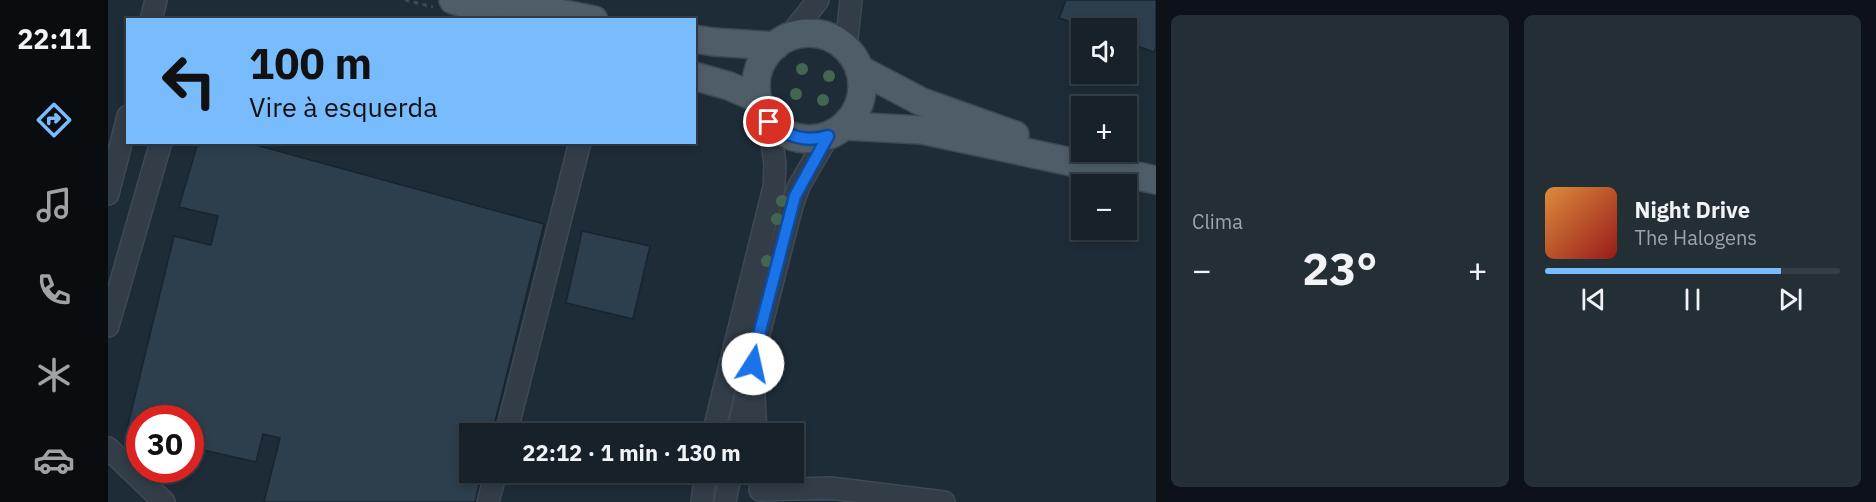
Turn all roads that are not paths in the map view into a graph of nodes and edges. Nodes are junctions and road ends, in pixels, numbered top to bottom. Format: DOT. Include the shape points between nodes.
graph roads {
  1 [pos="156,0"];
  2 [pos="453,0"];
  3 [pos="495,0"];
  4 [pos="818,0"];
  5 [pos="851,0"];
  6 [pos="152,18"];
  7 [pos="508,18"];
  8 [pos="584,18"];
  9 [pos="696,39"];
  10 [pos="782,41"];
  11 [pos="853,58"];
  12 [pos="696,77"];
  13 [pos="763,110"];
  14 [pos="126,124"];
  15 [pos="836,131"];
  16 [pos="159,144"];
  17 [pos="579,144"];
  18 [pos="1121,171"];
  19 [pos="1156,180"];
  20 [pos="108,194"];
  21 [pos="108,326"];
  22 [pos="755,350"];
  23 [pos="509,423"];
  24 [pos="716,423"];
  25 [pos="740,423"];
  26 [pos="755,423"];
  27 [pos="108,448"];
  28 [pos="493,483"];
  29 [pos="705,483"];
  30 [pos="728,483"];
  31 [pos="760,488"];
  32 [pos="164,502"];
  33 [pos="488,502"];
  34 [pos="702,502"];
  35 [pos="725,502"];
  36 [pos="944,502"];
  1 -- 6 [label="street"];
  2 -- 7 [label="main road"];
  3 -- 8 [label="main road"];
  4 -- 10 [label="street"];
  5 -- 11 [label="street"];
  9 -- 10 [label="main road"];
  10 -- 11 [label="main road" via="809,33 828,37"];
  10 -- 13 [label="main road" via="768,52 758,70 756,89"];
  11 -- 15 [label="main road" via="861,95 855,113"];
  11 -- 18 [label="main road" via="922,102"];
  12 -- 13 [label="main road" via="729,86"];
  13 -- 15 [label="main road" via="782,132 800,139"];
  13 -- 24 [label="street" via="775,164 774,187"];
  14 -- 20 [label="street"];
  15 -- 18 [label="main road" via="922,130"];
  15 -- 22 [label="street" via="795,196"];
  16 -- 21 [label="street"];
  17 -- 23 [label="street"];
  18 -- 19 [label="main road"];
  22 -- 25 [label="street"];
  22 -- 26 [label="street"];
  27 -- 32 [label="street"];
  28 -- 33 [label="street"];
  29 -- 34 [label="street"];
  30 -- 35 [label="street"];
  31 -- 36 [label="street" via="830,488"];
}
